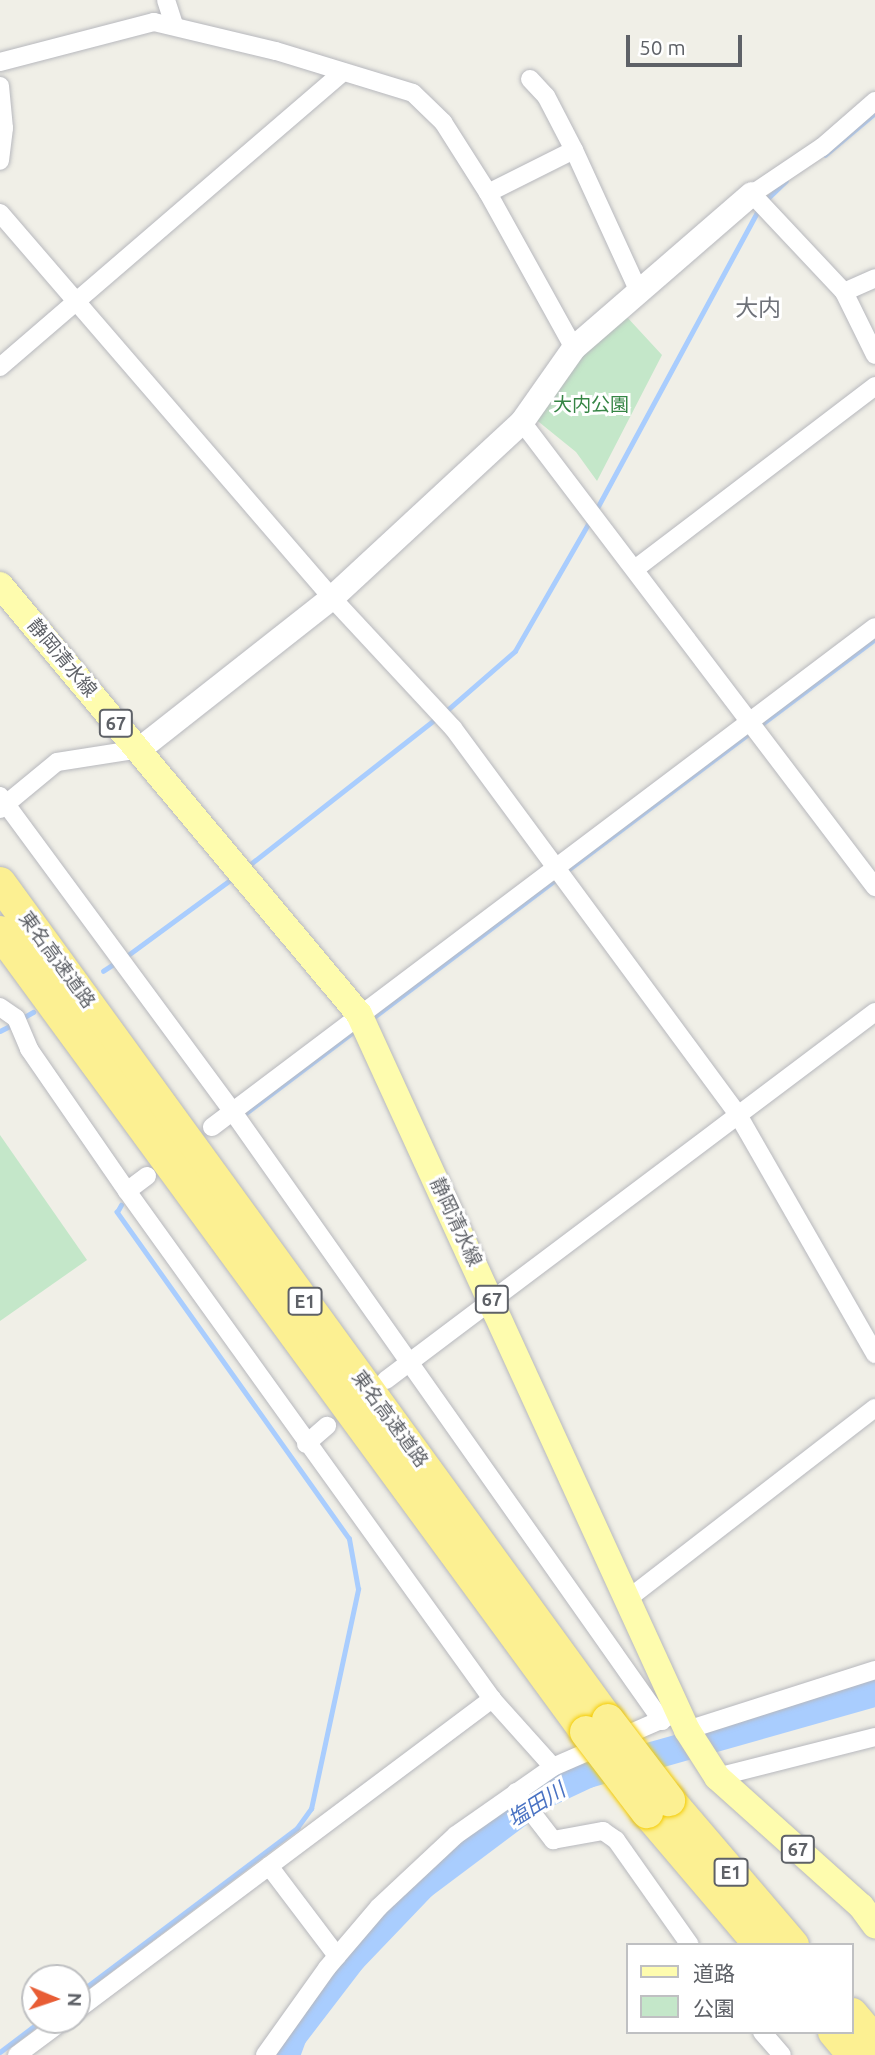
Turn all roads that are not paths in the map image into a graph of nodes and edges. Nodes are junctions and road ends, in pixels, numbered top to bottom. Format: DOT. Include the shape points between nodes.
graph roads {
  1 [pos="166,0"];
  2 [pos="174,24"];
  3 [pos="0,62"];
  4 [pos="340,75"];
  5 [pos="530,79"];
  6 [pos="0,86"];
  7 [pos="875,101"];
  8 [pos="574,150"];
  9 [pos="0,161"];
  10 [pos="488,193"];
  11 [pos="752,194"];
  12 [pos="0,213"];
  13 [pos="875,278"];
  14 [pos="639,292"];
  15 [pos="844,292"];
  16 [pos="75,301"];
  17 [pos="574,348"];
  18 [pos="875,355"];
  19 [pos="0,368"];
  20 [pos="875,386"];
  21 [pos="522,422"];
  22 [pos="635,569"];
  23 [pos="0,585"];
  24 [pos="332,598"];
  25 [pos="875,627"];
  26 [pos="748,721"];
  27 [pos="140,749"];
  28 [pos="2,803"];
  29 [pos="555,868"];
  30 [pos="0,883"];
  31 [pos="875,887"];
  32 [pos="0,932"];
  33 [pos="359,1013"];
  34 [pos="875,1013"];
  35 [pos="9,1018"];
  36 [pos="233,1112"];
  37 [pos="737,1113"];
  38 [pos="212,1128"];
  39 [pos="147,1177"];
  40 [pos="127,1191"];
  41 [pos="493,1300"];
  42 [pos="875,1354"];
  43 [pos="409,1363"];
  44 [pos="386,1380"];
  45 [pos="875,1408"];
  46 [pos="327,1426"];
  47 [pos="306,1444"];
  48 [pos="629,1598"];
  49 [pos="875,1670"];
  50 [pos="492,1699"];
  51 [pos="676,1720"];
  52 [pos="597,1726"];
  53 [pos="875,1737"];
  54 [pos="553,1767"];
  55 [pos="717,1777"];
  56 [pos="516,1792"];
  57 [pos="658,1806"];
  58 [pos="268,1866"];
  59 [pos="875,1924"];
  60 [pos="689,1943"];
  61 [pos="759,1943"];
  62 [pos="791,1943"];
  63 [pos="337,1956"];
  64 [pos="91,1999"];
  65 [pos="854,2016"];
  66 [pos="45,2034"];
  67 [pos="764,2034"];
  68 [pos="836,2034"];
  69 [pos="875,2041"];
  70 [pos="17,2055"];
  71 [pos="265,2055"];
  72 [pos="782,2055"];
  73 [pos="853,2055"];
  1 -- 2 [label="street"];
  2 -- 3 [label="street" via="136,25"];
  2 -- 4 [label="street"];
  4 -- 10 [label="street" via="413,93 443,122"];
  4 -- 16 [label="street"];
  5 -- 8 [label="street" via="546,96"];
  6 -- 9 [label="street" via="4,128"];
  7 -- 11 [label="street" via="822,147"];
  8 -- 10 [label="street"];
  8 -- 14 [label="street"];
  10 -- 17 [label="street"];
  11 -- 14 [label="street"];
  11 -- 15 [label="street"];
  12 -- 16 [label="street"];
  13 -- 15 [label="street"];
  14 -- 17 [label="street"];
  15 -- 18 [label="street"];
  16 -- 19 [label="street"];
  16 -- 24 [label="street"];
  17 -- 21 [label="street"];
  20 -- 22 [label="street"];
  21 -- 22 [label="street"];
  21 -- 24 [label="street"];
  22 -- 26 [label="street"];
  23 -- 27 [label="main road, 静岡清水線 / 67"];
  24 -- 27 [label="street"];
  24 -- 29 [label="street" via="453,728"];
  25 -- 26 [label="street"];
  26 -- 29 [label="street"];
  26 -- 31 [label="street"];
  27 -- 28 [label="street" via="57,762"];
  27 -- 33 [label="main road, 静岡清水線 / 67"];
  28 -- 36 [label="street"];
  29 -- 33 [label="street"];
  29 -- 37 [label="street"];
  30 -- 52 [label="highway, 東名高速道路 / E1"];
  32 -- 52 [label="highway, 東名高速道路 / E1"];
  33 -- 36 [label="street"];
  33 -- 41 [label="main road, 静岡清水線 / 67"];
  34 -- 37 [label="street"];
  35 -- 40 [label="street"];
  36 -- 38 [label="street"];
  36 -- 43 [label="street"];
  37 -- 41 [label="street"];
  37 -- 42 [label="street"];
  39 -- 40 [label="street"];
  40 -- 47 [label="street"];
  41 -- 43 [label="street"];
  41 -- 48 [label="main road, 静岡清水線 / 67"];
  43 -- 44 [label="street"];
  43 -- 51 [label="street"];
  45 -- 48 [label="street"];
  46 -- 47 [label="street"];
  47 -- 50 [label="street"];
  48 -- 51 [label="main road, 静岡清水線 / 67"];
  49 -- 51 [label="street"];
  50 -- 54 [label="street"];
  50 -- 58 [label="street"];
  51 -- 54 [label="street"];
  51 -- 55 [label="main road, 静岡清水線 / 67"];
  52 -- 57 [label="highway, 東名高速道路 / E1, bridge"];
  53 -- 55 [label="street"];
  54 -- 56 [label="street"];
  55 -- 59 [label="main road, 静岡清水線 / 67" via="861,1906"];
  56 -- 60 [label="street" via="553,1840 603,1830 616,1840"];
  56 -- 63 [label="street" via="456,1835 379,1907"];
  57 -- 61 [label="highway, 東名高速道路 / E1"];
  57 -- 62 [label="highway, 東名高速道路 / E1"];
  58 -- 63 [label="street"];
  58 -- 64 [label="street"];
  63 -- 71 [label="street"];
  65 -- 69 [label="highway"];
  66 -- 70 [label="street"];
  67 -- 72 [label="street"];
  68 -- 73 [label="highway"];
}
